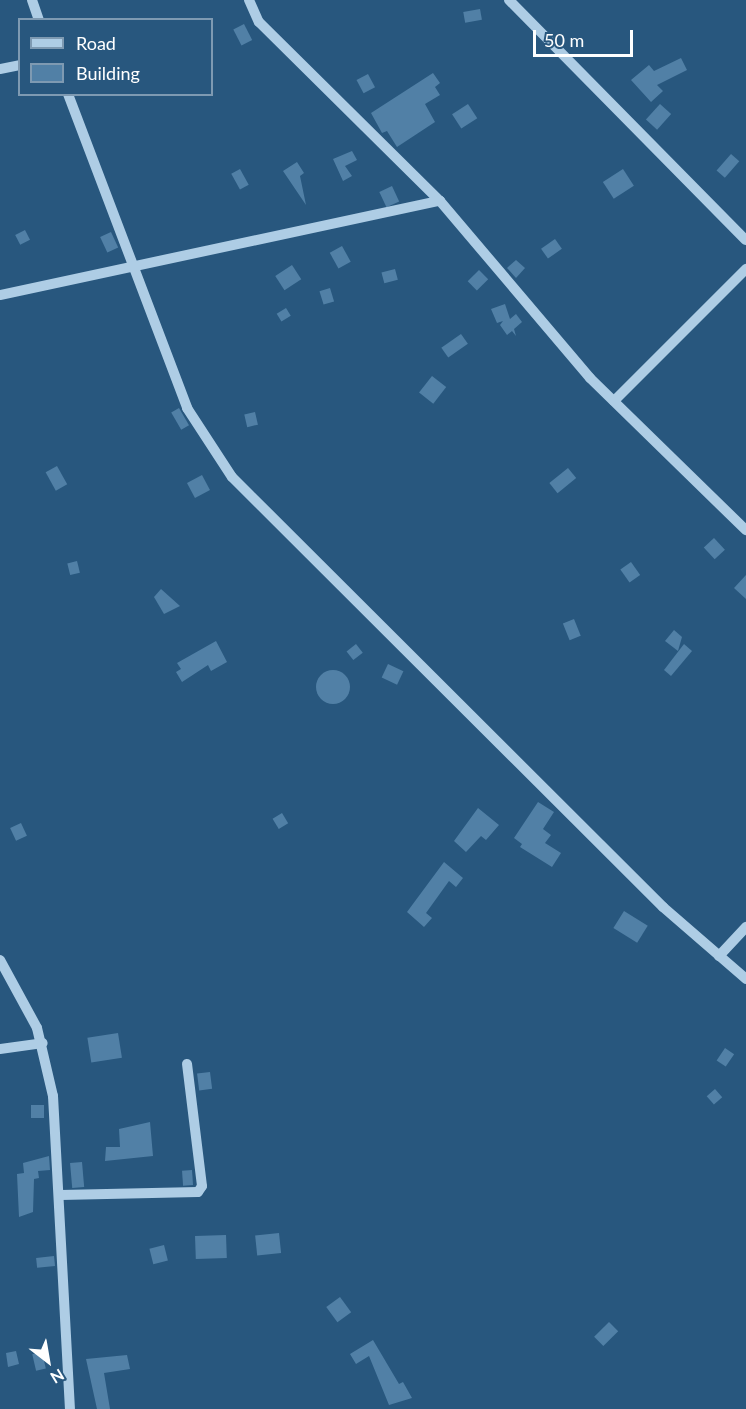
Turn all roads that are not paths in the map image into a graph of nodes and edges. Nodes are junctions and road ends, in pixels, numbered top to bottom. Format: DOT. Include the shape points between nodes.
graph roads {
  1 [pos="32,0"];
  2 [pos="249,0"];
  3 [pos="509,0"];
  4 [pos="38,18"];
  5 [pos="18,65"];
  6 [pos="0,69"];
  7 [pos="69,96"];
  8 [pos="440,201"];
  9 [pos="746,240"];
  10 [pos="132,267"];
  11 [pos="746,269"];
  12 [pos="0,295"];
  13 [pos="614,401"];
  14 [pos="746,530"];
  15 [pos="746,927"];
  16 [pos="720,956"];
  17 [pos="0,960"];
  18 [pos="746,979"];
  19 [pos="43,1043"];
  20 [pos="0,1049"];
  21 [pos="187,1064"];
  22 [pos="61,1195"];
  23 [pos="70,1409"];
  1 -- 4 [label="street"];
  2 -- 8 [label="street" via="259,22"];
  3 -- 9 [label="street"];
  5 -- 6 [label="street"];
  7 -- 10 [label="street"];
  8 -- 10 [label="street"];
  8 -- 13 [label="street"];
  10 -- 12 [label="street"];
  10 -- 16 [label="street" via="187,408 232,477 390,638 450,690 663,907"];
  11 -- 13 [label="street"];
  13 -- 14 [label="street"];
  15 -- 16 [label="street"];
  16 -- 18 [label="street"];
  17 -- 19 [label="street"];
  19 -- 20 [label="street"];
  19 -- 22 [label="street" via="55,1107"];
  21 -- 22 [label="street" via="201,1186 198,1191"];
  22 -- 23 [label="street"];
}
